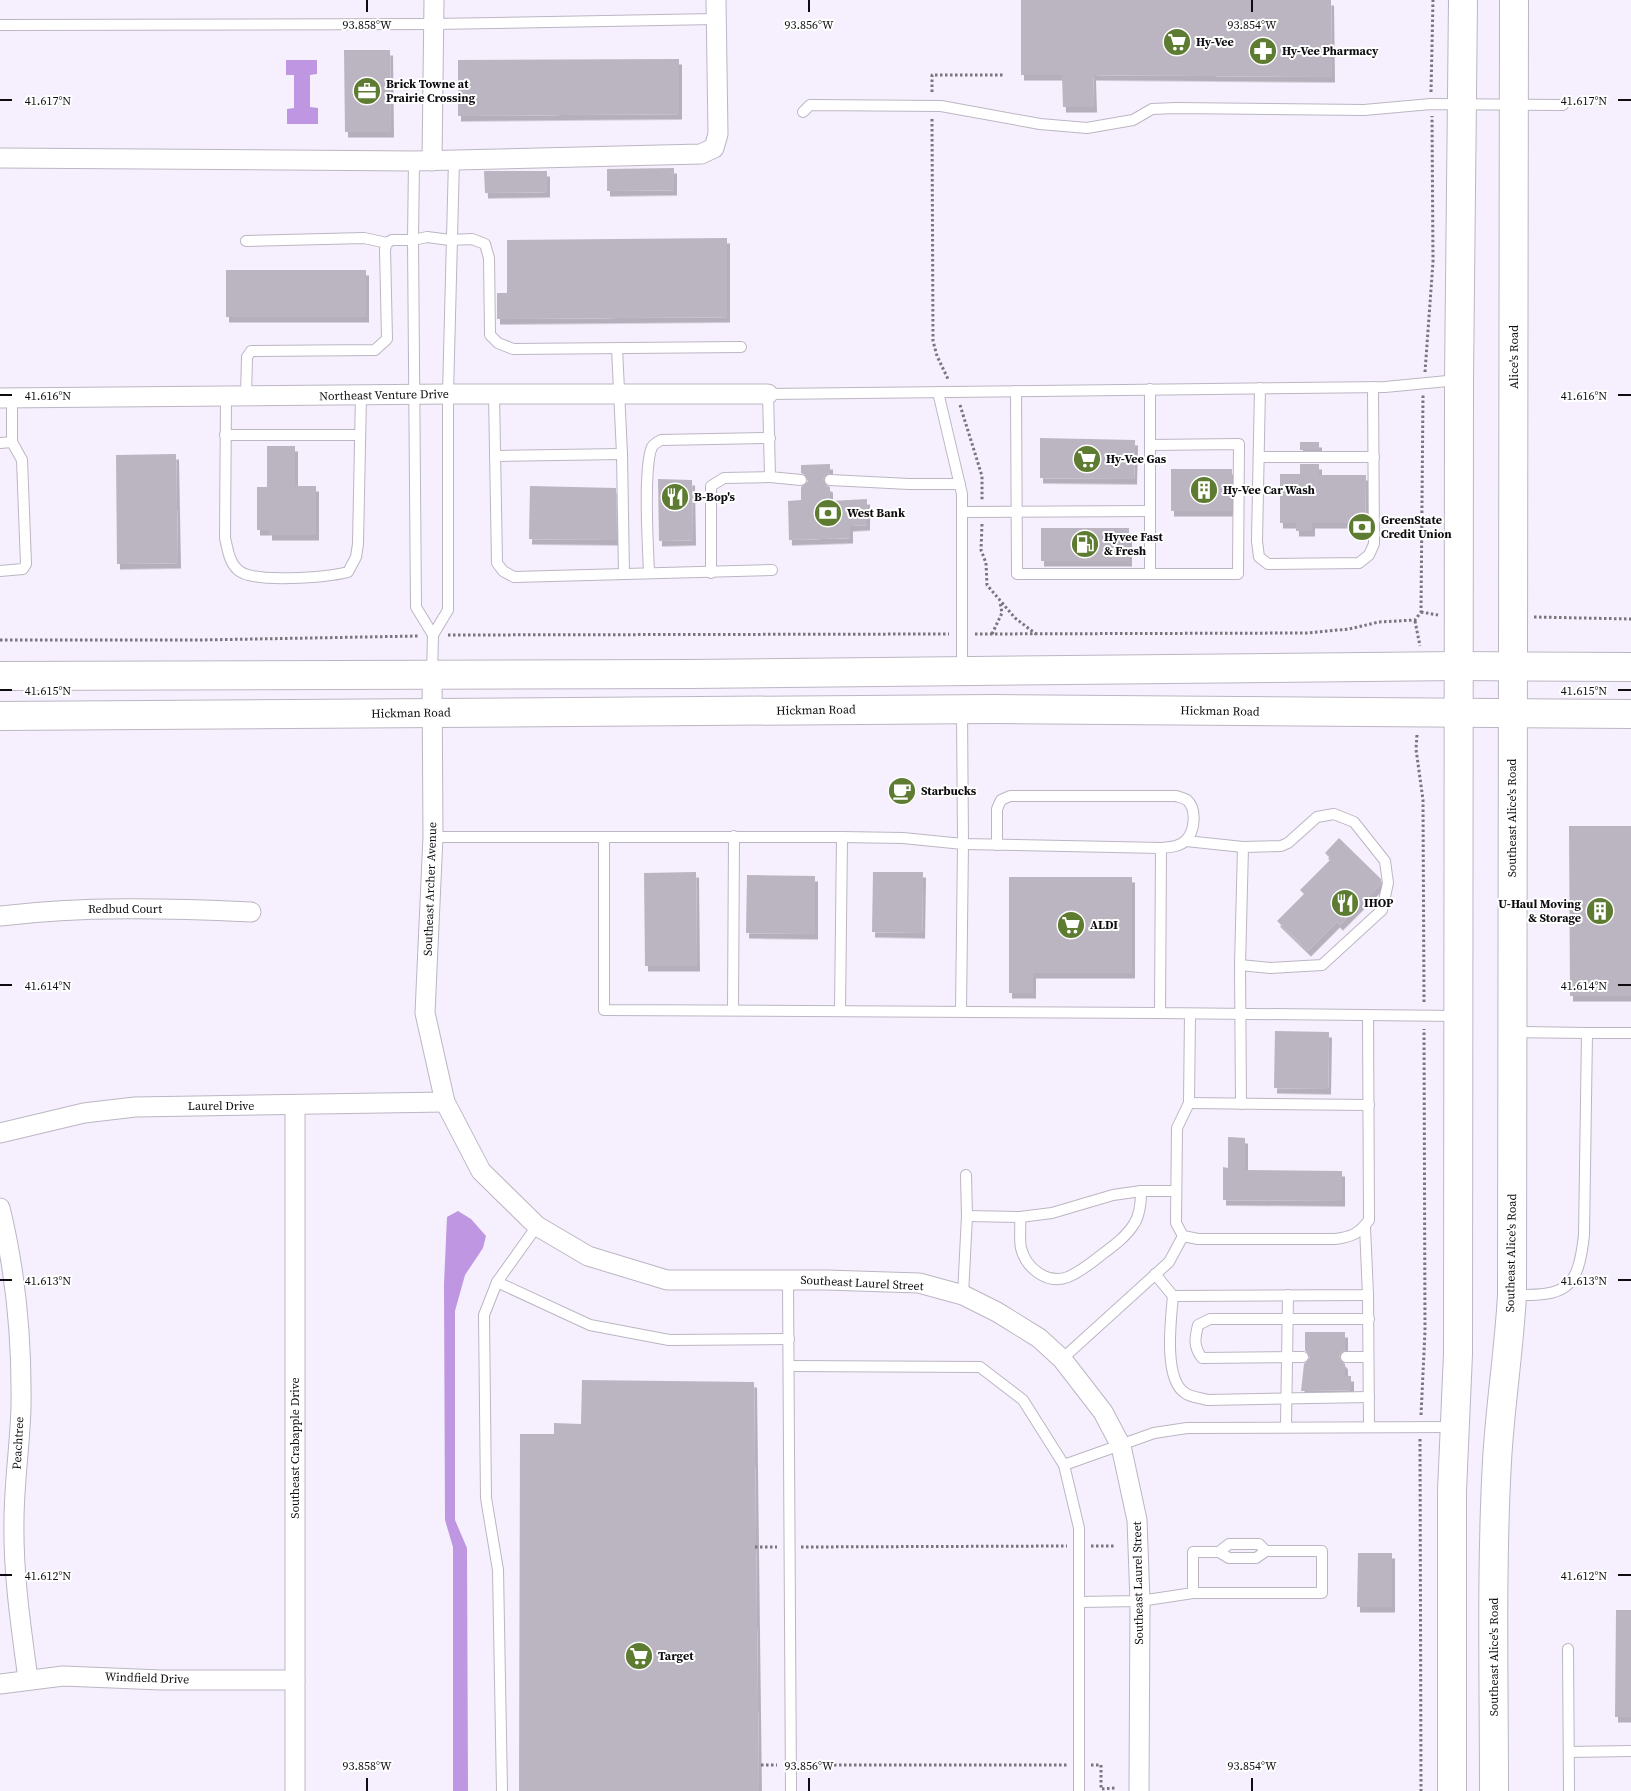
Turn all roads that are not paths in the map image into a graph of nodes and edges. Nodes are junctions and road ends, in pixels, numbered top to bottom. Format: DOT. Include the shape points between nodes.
graph roads {
  1 [pos="434,0"];
  2 [pos="716,0"];
  3 [pos="1463,0"];
  4 [pos="1514,0"];
  5 [pos="716,20"];
  6 [pos="434,24"];
  7 [pos="0,25"];
  8 [pos="1460,104"];
  9 [pos="1515,104"];
  10 [pos="1563,105"];
  11 [pos="803,112"];
  12 [pos="0,158"];
  13 [pos="454,160"];
  14 [pos="423,161"];
  15 [pos="413,240"];
  16 [pos="450,240"];
  17 [pos="246,241"];
  18 [pos="388,243"];
  19 [pos="741,347"];
  20 [pos="617,348"];
  21 [pos="1459,380"];
  22 [pos="1373,387"];
  23 [pos="1260,388"];
  24 [pos="1150,389"];
  25 [pos="1016,391"];
  26 [pos="938,392"];
  27 [pos="415,394"];
  28 [pos="448,394"];
  29 [pos="494,394"];
  30 [pos="619,394"];
  31 [pos="768,394"];
  32 [pos="361,395"];
  33 [pos="226,396"];
  34 [pos="246,396"];
  35 [pos="6,398"];
  36 [pos="360,435"];
  37 [pos="225,436"];
  38 [pos="770,438"];
  39 [pos="12,442"];
  40 [pos="0,443"];
  41 [pos="1150,445"];
  42 [pos="622,454"];
  43 [pos="495,456"];
  44 [pos="1259,457"];
  45 [pos="1374,457"];
  46 [pos="770,477"];
  47 [pos="801,480"];
  48 [pos="830,480"];
  49 [pos="960,484"];
  50 [pos="1150,511"];
  51 [pos="963,512"];
  52 [pos="1016,512"];
  53 [pos="772,570"];
  54 [pos="0,571"];
  55 [pos="648,573"];
  56 [pos="711,573"];
  57 [pos="624,574"];
  58 [pos="1150,574"];
  59 [pos="433,636"];
  60 [pos="1459,666"];
  61 [pos="1512,667"];
  62 [pos="1631,667"];
  63 [pos="962,671"];
  64 [pos="432,674"];
  65 [pos="0,676"];
  66 [pos="962,709"];
  67 [pos="432,713"];
  68 [pos="1459,714"];
  69 [pos="1512,714"];
  70 [pos="1631,714"];
  71 [pos="0,716"];
  72 [pos="734,836"];
  73 [pos="433,837"];
  74 [pos="842,837"];
  75 [pos="604,838"];
  76 [pos="1186,841"];
  77 [pos="963,844"];
  78 [pos="996,845"];
  79 [pos="1243,847"];
  80 [pos="1161,848"];
  81 [pos="251,912"];
  82 [pos="0,916"];
  83 [pos="1240,965"];
  84 [pos="733,1010"];
  85 [pos="840,1010"];
  86 [pos="961,1011"];
  87 [pos="1160,1013"];
  88 [pos="1190,1014"];
  89 [pos="1240,1014"];
  90 [pos="1368,1016"];
  91 [pos="1458,1016"];
  92 [pos="1512,1032"];
  93 [pos="1587,1033"];
  94 [pos="1631,1033"];
  95 [pos="445,1102"];
  96 [pos="1189,1103"];
  97 [pos="1240,1104"];
  98 [pos="295,1106"];
  99 [pos="1369,1106"];
  100 [pos="0,1133"];
  101 [pos="966,1175"];
  102 [pos="1141,1191"];
  103 [pos="1176,1191"];
  104 [pos="0,1208"];
  105 [pos="967,1216"];
  106 [pos="1020,1217"];
  107 [pos="537,1226"];
  108 [pos="1364,1227"];
  109 [pos="1183,1236"];
  110 [pos="1155,1274"];
  111 [pos="788,1280"];
  112 [pos="497,1282"];
  113 [pos="963,1295"];
  114 [pos="1288,1295"];
  115 [pos="1368,1295"];
  116 [pos="1512,1295"];
  117 [pos="1173,1296"];
  118 [pos="1288,1318"];
  119 [pos="1369,1319"];
  120 [pos="789,1339"];
  121 [pos="1368,1356"];
  122 [pos="1287,1357"];
  123 [pos="1303,1357"];
  124 [pos="1346,1357"];
  125 [pos="1062,1359"];
  126 [pos="789,1366"];
  127 [pos="1369,1397"];
  128 [pos="1285,1398"];
  129 [pos="1286,1426"];
  130 [pos="1369,1426"];
  131 [pos="1454,1427"];
  132 [pos="1121,1446"];
  133 [pos="1064,1465"];
  134 [pos="1193,1593"];
  135 [pos="1140,1601"];
  136 [pos="1079,1602"];
  137 [pos="1568,1649"];
  138 [pos="28,1679"];
  139 [pos="295,1680"];
  140 [pos="0,1684"];
  141 [pos="1631,1751"];
  142 [pos="1569,1752"];
  143 [pos="295,1791"];
  144 [pos="502,1791"];
  145 [pos="791,1791"];
  146 [pos="1079,1791"];
  147 [pos="1139,1791"];
  148 [pos="1452,1791"];
  149 [pos="1494,1791"];
  150 [pos="1569,1791"];
  1 -- 6 [label="street"];
  2 -- 5 [label="street"];
  3 -- 8 [label="main road"];
  4 -- 9 [label="main road, Alice's Road"];
  5 -- 6 [label="lane"];
  5 -- 13 [label="street" via="718,134 714,148 701,154"];
  6 -- 7 [label="lane"];
  6 -- 14 [label="street"];
  8 -- 9 [label="lane"];
  8 -- 11 [label="lane" via="1364,110 1152,109 1133,120 1087,128 1040,124 932,105 810,105"];
  8 -- 21 [label="main road"];
  9 -- 10 [label="lane"];
  9 -- 61 [label="main road, Alice's Road"];
  12 -- 14 [label="street"];
  13 -- 14 [label="street"];
  13 -- 16 [label="lane" via="454,217"];
  14 -- 15 [label="lane"];
  15 -- 16 [label="lane" via="427,237"];
  15 -- 18 [label="lane" via="392,240"];
  15 -- 27 [label="lane"];
  16 -- 20 [label="lane" via="472,239 485,244 489,258 490,335 498,343 513,349"];
  16 -- 28 [label="lane"];
  17 -- 18 [label="lane" via="364,238"];
  18 -- 34 [label="lane" via="387,339 382,345 375,350 251,351 247,357"];
  19 -- 20 [label="lane"];
  20 -- 30 [label="lane"];
  21 -- 22 [label="lane"];
  21 -- 60 [label="main road"];
  22 -- 23 [label="lane"];
  22 -- 45 [label="lane"];
  23 -- 24 [label="lane"];
  23 -- 44 [label="lane"];
  24 -- 25 [label="lane"];
  24 -- 41 [label="lane"];
  25 -- 26 [label="lane"];
  25 -- 52 [label="lane"];
  26 -- 31 [label="lane"];
  26 -- 49 [label="lane"];
  27 -- 28 [label="street, Northeast Venture Drive"];
  27 -- 32 [label="street, Northeast Venture Drive"];
  27 -- 59 [label="lane" via="416,607"];
  28 -- 29 [label="street, Northeast Venture Drive"];
  28 -- 59 [label="lane" via="448,610"];
  29 -- 30 [label="street, Northeast Venture Drive"];
  29 -- 43 [label="lane"];
  30 -- 31 [label="street, Northeast Venture Drive"];
  30 -- 42 [label="lane"];
  31 -- 38 [label="lane"];
  32 -- 34 [label="street, Northeast Venture Drive"];
  32 -- 36 [label="lane"];
  33 -- 34 [label="street, Northeast Venture Drive"];
  33 -- 35 [label="street, Northeast Venture Drive"];
  33 -- 37 [label="lane"];
  35 -- 39 [label="lane"];
  36 -- 37 [label="lane"];
  36 -- 37 [label="lane" via="358,544 348,572 331,576 261,578 239,571 229,558 225,538"];
  38 -- 46 [label="lane"];
  38 -- 55 [label="lane" via="661,440 653,446 648,473"];
  39 -- 40 [label="lane"];
  39 -- 54 [label="lane" via="22,460 26,564 23,569"];
  41 -- 50 [label="lane"];
  41 -- 58 [label="lane" via="1239,444 1238,574"];
  42 -- 43 [label="lane"];
  42 -- 57 [label="lane"];
  43 -- 57 [label="lane" via="497,563 503,572 514,577"];
  44 -- 45 [label="lane"];
  44 -- 45 [label="lane" via="1257,541 1259,557 1268,564 1359,563 1369,555 1374,544"];
  46 -- 47 [label="lane"];
  46 -- 56 [label="lane" via="724,478 711,486"];
  48 -- 49 [label="lane"];
  49 -- 51 [label="lane"];
  50 -- 52 [label="lane"];
  50 -- 58 [label="lane"];
  51 -- 52 [label="lane"];
  51 -- 63 [label="lane"];
  52 -- 58 [label="lane" via="1017,574"];
  53 -- 56 [label="lane"];
  55 -- 56 [label="lane"];
  55 -- 57 [label="lane"];
  59 -- 64 [label="lane"];
  60 -- 61 [label="main road"];
  60 -- 63 [label="main road"];
  60 -- 68 [label="main road"];
  61 -- 62 [label="main road"];
  61 -- 69 [label="main road, Alice's Road"];
  63 -- 64 [label="main road"];
  64 -- 65 [label="main road"];
  64 -- 67 [label="street, Southeast Archer Avenue"];
  66 -- 67 [label="main road, Hickman Road"];
  66 -- 68 [label="main road, Hickman Road"];
  66 -- 77 [label="lane"];
  67 -- 71 [label="main road, Hickman Road"];
  67 -- 73 [label="street, Southeast Archer Avenue"];
  68 -- 69 [label="main road, Hickman Road"];
  68 -- 91 [label="main road"];
  69 -- 70 [label="main road, Hickman Road"];
  69 -- 92 [label="main road, Southeast Alice's Road"];
  72 -- 74 [label="lane"];
  72 -- 75 [label="lane"];
  72 -- 84 [label="lane"];
  73 -- 75 [label="lane"];
  73 -- 95 [label="street, Southeast Archer Avenue" via="425,1013"];
  74 -- 77 [label="lane" via="903,838"];
  74 -- 85 [label="lane"];
  75 -- 84 [label="lane" via="604,1010"];
  76 -- 78 [label="lane" via="1193,831 1192,809 1187,800 1176,796 1021,795 1001,800 997,809"];
  76 -- 79 [label="lane"];
  76 -- 80 [label="lane" via="1175,847"];
  77 -- 78 [label="lane"];
  77 -- 86 [label="lane"];
  78 -- 80 [label="lane"];
  79 -- 83 [label="lane"];
  79 -- 83 [label="lane" via="1281,846 1317,818 1334,814 1354,822 1380,855 1385,862 1388,883 1382,910 1322,965 1270,968"];
  80 -- 87 [label="lane"];
  81 -- 82 [label="street, Redbud Court" via="110,908"];
  83 -- 89 [label="lane"];
  84 -- 85 [label="lane"];
  85 -- 86 [label="lane"];
  86 -- 87 [label="lane"];
  87 -- 88 [label="lane"];
  88 -- 89 [label="lane"];
  88 -- 96 [label="lane"];
  89 -- 90 [label="lane"];
  89 -- 97 [label="lane"];
  90 -- 91 [label="lane"];
  90 -- 99 [label="lane"];
  91 -- 131 [label="main road" via="1458,1354"];
  92 -- 93 [label="lane"];
  92 -- 116 [label="main road, Southeast Alice's Road"];
  93 -- 94 [label="lane"];
  93 -- 116 [label="lane" via="1584,1235 1578,1266 1572,1281 1560,1292 1540,1296"];
  95 -- 98 [label="street, Laurel Drive"];
  95 -- 107 [label="street, Southeast Laurel Street" via="481,1171"];
  96 -- 97 [label="lane"];
  96 -- 103 [label="lane" via="1177,1128"];
  97 -- 99 [label="lane"];
  98 -- 100 [label="street, Laurel Drive" via="135,1107 84,1113"];
  98 -- 139 [label="street, Southeast Crabapple Drive"];
  99 -- 108 [label="lane" via="1369,1220"];
  101 -- 105 [label="lane"];
  102 -- 103 [label="lane"];
  102 -- 106 [label="lane" via="1113,1195 1052,1213"];
  102 -- 106 [label="lane" via="1135,1224 1082,1270 1066,1278 1050,1278 1036,1272 1028,1262 1021,1248"];
  103 -- 109 [label="lane" via="1176,1224"];
  104 -- 138 [label="street, Peachtree" via="14,1282 20,1343 21,1407 14,1548"];
  105 -- 106 [label="lane"];
  105 -- 113 [label="lane"];
  107 -- 111 [label="street, Southeast Laurel Street" via="588,1256 667,1280"];
  107 -- 112 [label="lane"];
  108 -- 109 [label="lane" via="1350,1238 1335,1239 1198,1239"];
  108 -- 115 [label="lane"];
  109 -- 110 [label="lane" via="1169,1262"];
  110 -- 117 [label="lane"];
  110 -- 125 [label="lane"];
  111 -- 113 [label="street, Southeast Laurel Street" via="919,1283"];
  111 -- 120 [label="lane"];
  112 -- 120 [label="lane" via="590,1325 669,1340"];
  112 -- 144 [label="lane" via="484,1315 486,1498 498,1570"];
  113 -- 125 [label="street, Southeast Laurel Street" via="1039,1338"];
  114 -- 115 [label="lane"];
  114 -- 117 [label="lane"];
  114 -- 118 [label="lane"];
  115 -- 119 [label="lane"];
  116 -- 149 [label="main road, Southeast Alice's Road" via="1495,1510"];
  117 -- 128 [label="lane" via="1172,1364 1174,1380 1184,1393 1207,1400"];
  118 -- 119 [label="lane"];
  118 -- 122 [label="lane"];
  118 -- 122 [label="lane" via="1210,1319 1198,1325 1195,1337 1195,1349 1202,1358"];
  119 -- 121 [label="lane"];
  120 -- 126 [label="lane"];
  121 -- 124 [label="lane"];
  121 -- 127 [label="lane"];
  122 -- 123 [label="lane"];
  122 -- 128 [label="lane"];
  125 -- 132 [label="street, Southeast Laurel Street" via="1103,1412"];
  126 -- 133 [label="lane" via="980,1367 1023,1400"];
  126 -- 145 [label="lane"];
  127 -- 128 [label="lane"];
  127 -- 130 [label="lane"];
  128 -- 129 [label="lane"];
  129 -- 130 [label="lane"];
  129 -- 132 [label="lane" via="1187,1428 1154,1433"];
  130 -- 131 [label="lane"];
  131 -- 148 [label="main road"];
  132 -- 133 [label="lane"];
  132 -- 135 [label="street, Southeast Laurel Street" via="1137,1520"];
  133 -- 136 [label="lane" via="1079,1528"];
  134 -- 134 [label="lane" via="1322,1593 1322,1551 1266,1551 1259,1544 1229,1544 1219,1552 1193,1552"];
  134 -- 135 [label="lane"];
  135 -- 136 [label="lane"];
  135 -- 147 [label="street, Southeast Laurel Street"];
  136 -- 146 [label="lane"];
  137 -- 142 [label="lane"];
  138 -- 139 [label="street, Windfield Drive" via="63,1676"];
  138 -- 140 [label="street, Windfield Drive"];
  139 -- 143 [label="street, Southeast Crabapple Drive"];
  141 -- 142 [label="lane"];
  142 -- 150 [label="lane"];
}
